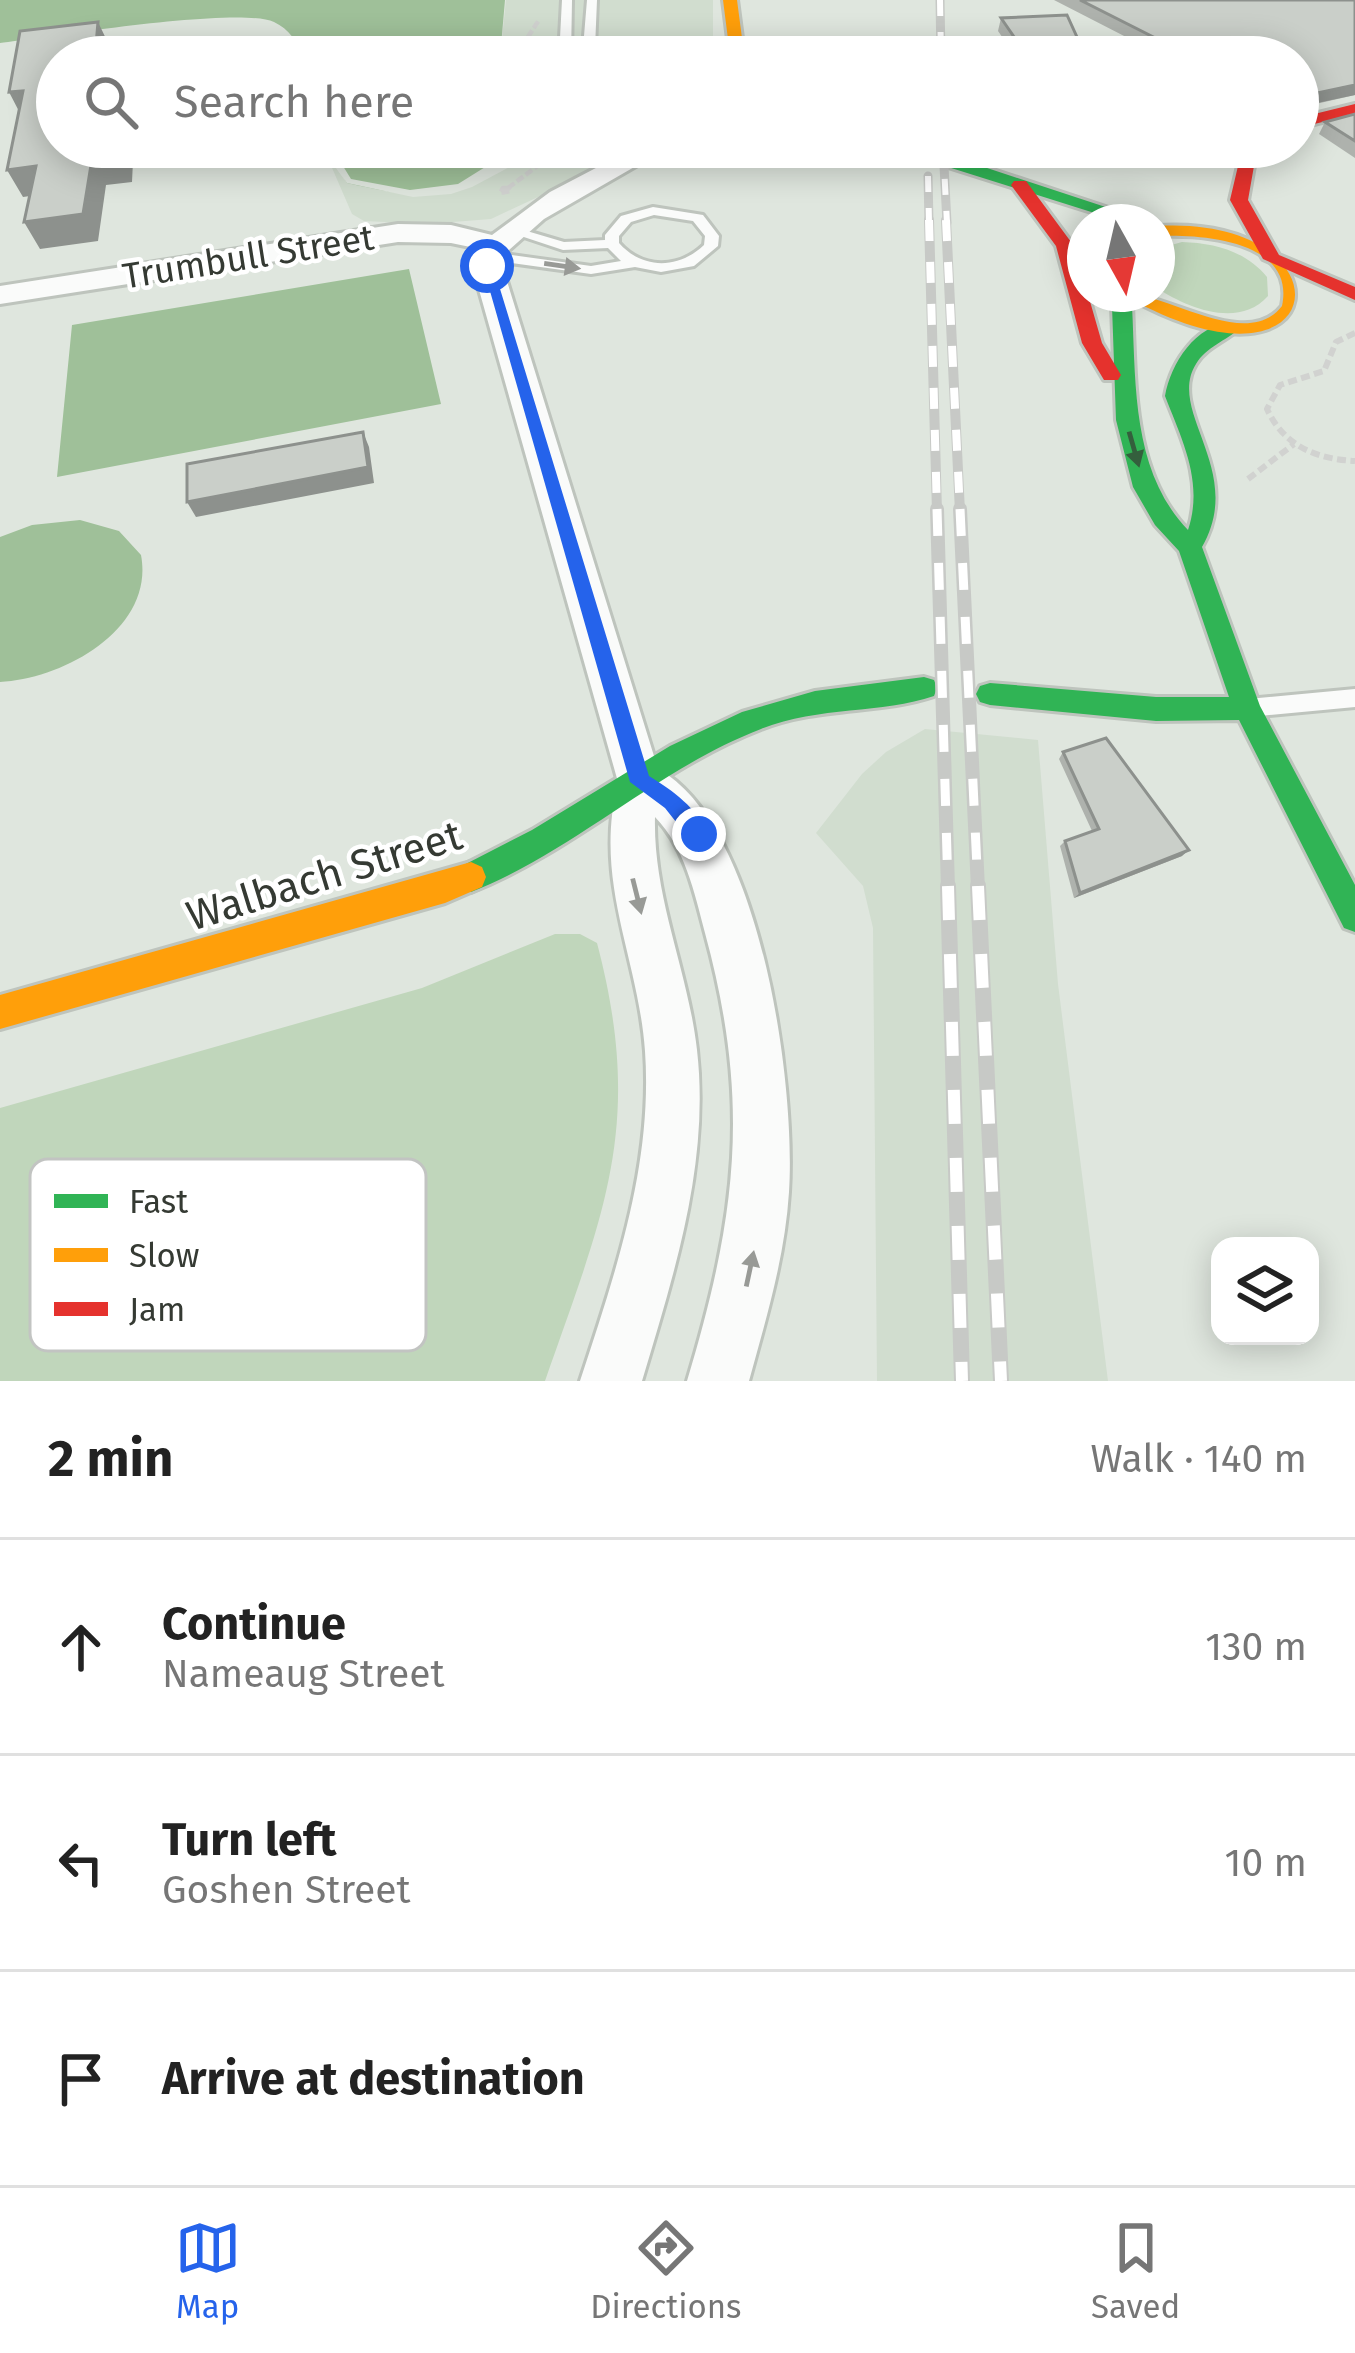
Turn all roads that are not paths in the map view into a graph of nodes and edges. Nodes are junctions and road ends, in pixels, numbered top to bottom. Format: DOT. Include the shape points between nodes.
graph roads {
  1 [pos="567,0"];
  2 [pos="592,0"];
  3 [pos="730,0"];
  4 [pos="566,36"];
  5 [pos="590,36"];
  6 [pos="735,36"];
  7 [pos="1355,109"];
  8 [pos="1319,118"];
  9 [pos="621,168"];
  10 [pos="970,168"];
  11 [pos="1249,168"];
  12 [pos="1020,184"];
  13 [pos="1058,197"];
  14 [pos="1239,200"];
  15 [pos="1068,204"];
  16 [pos="1082,204"];
  17 [pos="1175,225"];
  18 [pos="1175,228"];
  19 [pos="498,243"];
  20 [pos="612,244"];
  21 [pos="1274,257"];
  22 [pos="634,263"];
  23 [pos="1355,294"];
  24 [pos="0,295"];
  25 [pos="1355,304"];
  26 [pos="1122,312"];
  27 [pos="1168,312"];
  28 [pos="1282,316"];
  29 [pos="1230,328"];
  30 [pos="1126,392"];
  31 [pos="1190,548"];
  32 [pos="924,688"];
  33 [pos="990,694"];
  34 [pos="1355,698"];
  35 [pos="1247,708"];
  36 [pos="640,782"];
  37 [pos="1355,917"];
  38 [pos="0,1012"];
  39 [pos="611,1381"];
  40 [pos="718,1381"];
  1 -- 4 [label="lane"];
  2 -- 5 [label="lane"];
  3 -- 6 [label="main road"];
  7 -- 8 [label="main road"];
  9 -- 19 [label="street"];
  10 -- 12 [label="main road"];
  11 -- 14 [label="main road"];
  12 -- 13 [label="main road"];
  12 -- 30 [label="main road" via="1065,246 1096,353"];
  13 -- 15 [label="main road"];
  13 -- 16 [label="main road"];
  14 -- 17 [label="main road" via="1216,217"];
  14 -- 21 [label="main road"];
  18 -- 21 [label="main road" via="1225,234"];
  19 -- 20 [label="lane"];
  19 -- 22 [label="lane, one-way" via="591,270"];
  19 -- 24 [label="street, Trumbull Street" via="398,233"];
  19 -- 36 [label="street" via="488,277"];
  20 -- 22 [label="lane"];
  20 -- 22 [label="lane" via="616,226 652,211 698,218 712,236 692,262"];
  21 -- 23 [label="main road"];
  21 -- 28 [label="main road" via="1296,296"];
  25 -- 28 [label="main road"];
  26 -- 30 [label="main road"];
  27 -- 29 [label="main road"];
  28 -- 29 [label="main road"];
  29 -- 31 [label="main road" via="1187,355 1176,381 1211,506"];
  30 -- 31 [label="main road, one-way" via="1145,487"];
  31 -- 35 [label="main road"];
  32 -- 36 [label="main road, Walbach Street" via="785,709"];
  33 -- 35 [label="main road" via="1156,710"];
  34 -- 35 [label="lane"];
  35 -- 37 [label="main road"];
  36 -- 38 [label="main road, Walbach Street" via="528,851 446,888"];
  36 -- 39 [label="street, one-way" via="629,866 662,991 674,1112 652,1249"];
  40 -- 36 [label="street, one-way" via="756,1239 762,1071 746,985 699,834 673,801"];
}
